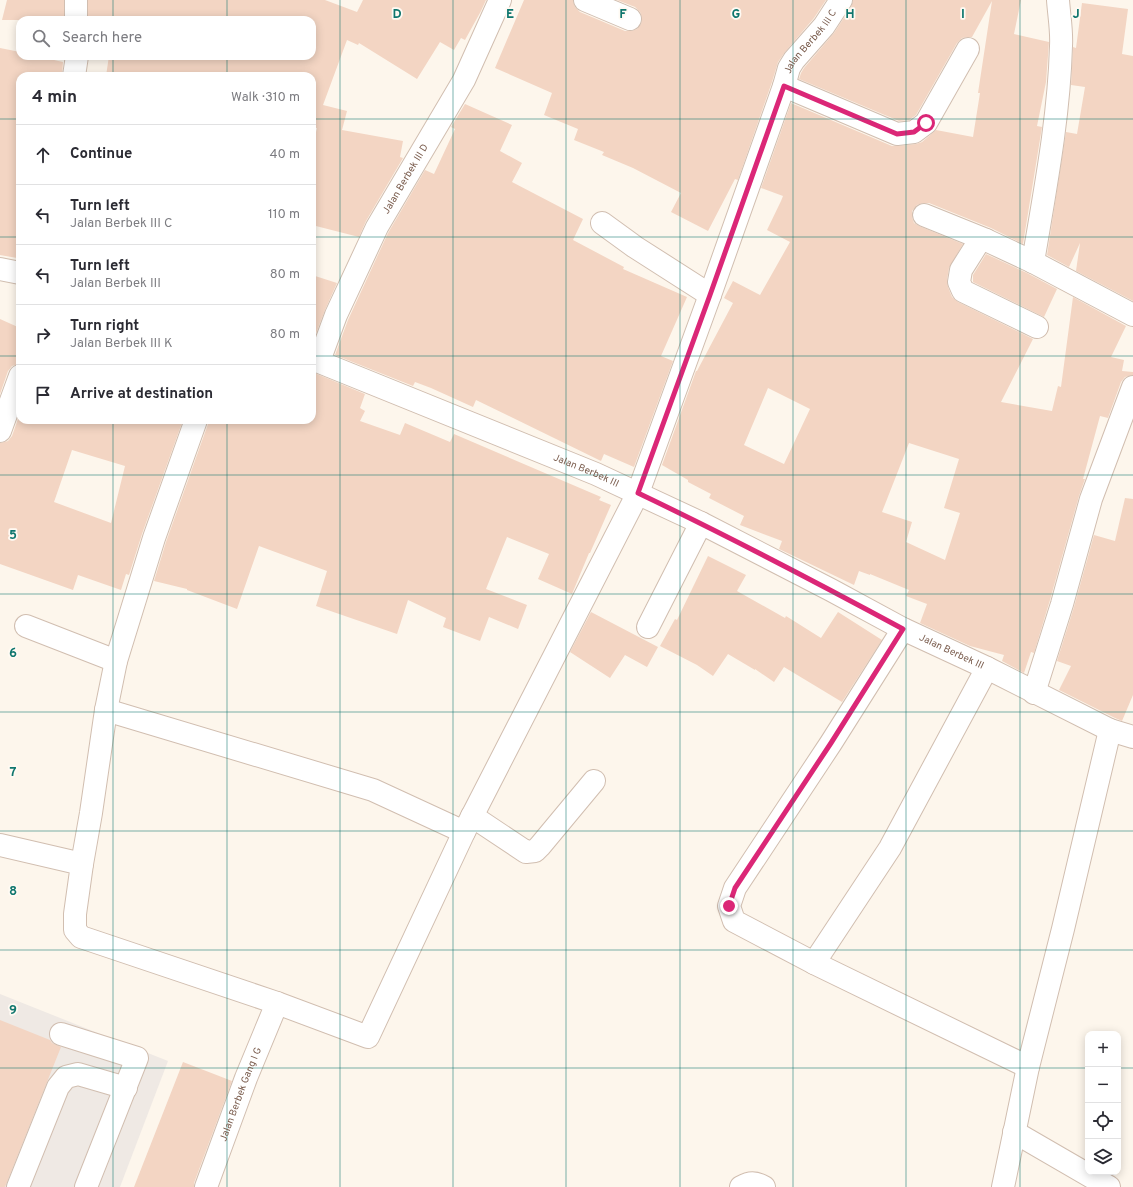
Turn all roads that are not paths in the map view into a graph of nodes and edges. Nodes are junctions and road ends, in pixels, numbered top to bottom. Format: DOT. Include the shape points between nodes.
graph roads {
  1 [pos="76,0"];
  2 [pos="500,0"];
  3 [pos="585,0"];
  4 [pos="842,0"];
  5 [pos="1058,0"];
  6 [pos="76,16"];
  7 [pos="630,19"];
  8 [pos="968,48"];
  9 [pos="76,60"];
  10 [pos="75,72"];
  11 [pos="784,86"];
  12 [pos="924,215"];
  13 [pos="602,223"];
  14 [pos="986,240"];
  15 [pos="1033,262"];
  16 [pos="0,269"];
  17 [pos="16,272"];
  18 [pos="710,295"];
  19 [pos="1133,315"];
  20 [pos="1037,327"];
  21 [pos="316,360"];
  22 [pos="16,387"];
  23 [pos="1133,387"];
  24 [pos="195,424"];
  25 [pos="0,431"];
  26 [pos="638,493"];
  27 [pos="702,523"];
  28 [pos="26,626"];
  29 [pos="648,627"];
  30 [pos="903,629"];
  31 [pos="116,661"];
  32 [pos="987,668"];
  33 [pos="1034,692"];
  34 [pos="106,710"];
  35 [pos="1110,730"];
  36 [pos="1133,737"];
  37 [pos="594,781"];
  38 [pos="468,824"];
  39 [pos="0,845"];
  40 [pos="82,864"];
  41 [pos="814,963"];
  42 [pos="277,1003"];
  43 [pos="61,1034"];
  44 [pos="1028,1067"];
  45 [pos="126,1088"];
  46 [pos="1014,1132"];
  47 [pos="18,1187"];
  48 [pos="86,1187"];
  49 [pos="206,1187"];
  50 [pos="741,1187"];
  51 [pos="764,1187"];
  52 [pos="1003,1187"];
  53 [pos="1109,1187"];
  1 -- 6 [label="street"];
  2 -- 21 [label="street, Jalan Berbek III D" via="464,80 377,227"];
  3 -- 7 [label="street"];
  4 -- 11 [label="street, Jalan Berbek III C" via="824,26 794,60"];
  5 -- 15 [label="street" via="1061,44 1058,96 1048,177"];
  8 -- 11 [label="street" via="926,123 914,132 897,134"];
  9 -- 10 [label="street"];
  11 -- 18 [label="street, Jalan Berbek III C"];
  12 -- 14 [label="street"];
  13 -- 18 [label="street" via="634,247"];
  14 -- 15 [label="street"];
  14 -- 20 [label="street" via="978,242 961,270 959,282 963,291"];
  15 -- 19 [label="street"];
  16 -- 17 [label="street"];
  18 -- 26 [label="street, Jalan Berbek III C"];
  21 -- 26 [label="street, Jalan Berbek III"];
  22 -- 25 [label="street"];
  23 -- 33 [label="street" via="1091,499"];
  24 -- 31 [label="street" via="154,538"];
  26 -- 27 [label="street, Jalan Berbek III"];
  26 -- 38 [label="street, Jalan Berbek III C"];
  27 -- 29 [label="street"];
  27 -- 30 [label="street, Jalan Berbek III"];
  28 -- 31 [label="street"];
  30 -- 32 [label="street, Jalan Berbek III"];
  30 -- 41 [label="street" via="735,888 729,906 734,921"];
  31 -- 34 [label="street"];
  32 -- 33 [label="street, Jalan Berbek III"];
  32 -- 41 [label="street" via="890,848"];
  33 -- 35 [label="street, Jalan Berbek III"];
  34 -- 38 [label="street" via="373,790"];
  34 -- 40 [label="street"];
  35 -- 36 [label="street, Jalan Berbek III"];
  35 -- 44 [label="street"];
  37 -- 38 [label="street" via="535,851 526,852"];
  38 -- 42 [label="street, Jalan Berbek III C" via="368,1037"];
  39 -- 40 [label="street"];
  40 -- 42 [label="street" via="75,914 75,930 81,937"];
  41 -- 44 [label="street"];
  42 -- 49 [label="street, Jalan Berbek Gang I G"];
  43 -- 45 [label="street" via="137,1058"];
  44 -- 46 [label="street"];
  45 -- 47 [label="street" via="78,1074 66,1077 58,1087"];
  45 -- 48 [label="street"];
  46 -- 52 [label="street"];
  46 -- 53 [label="street"];
  50 -- 51 [label="street" via="748,1183 758,1183"];
}
